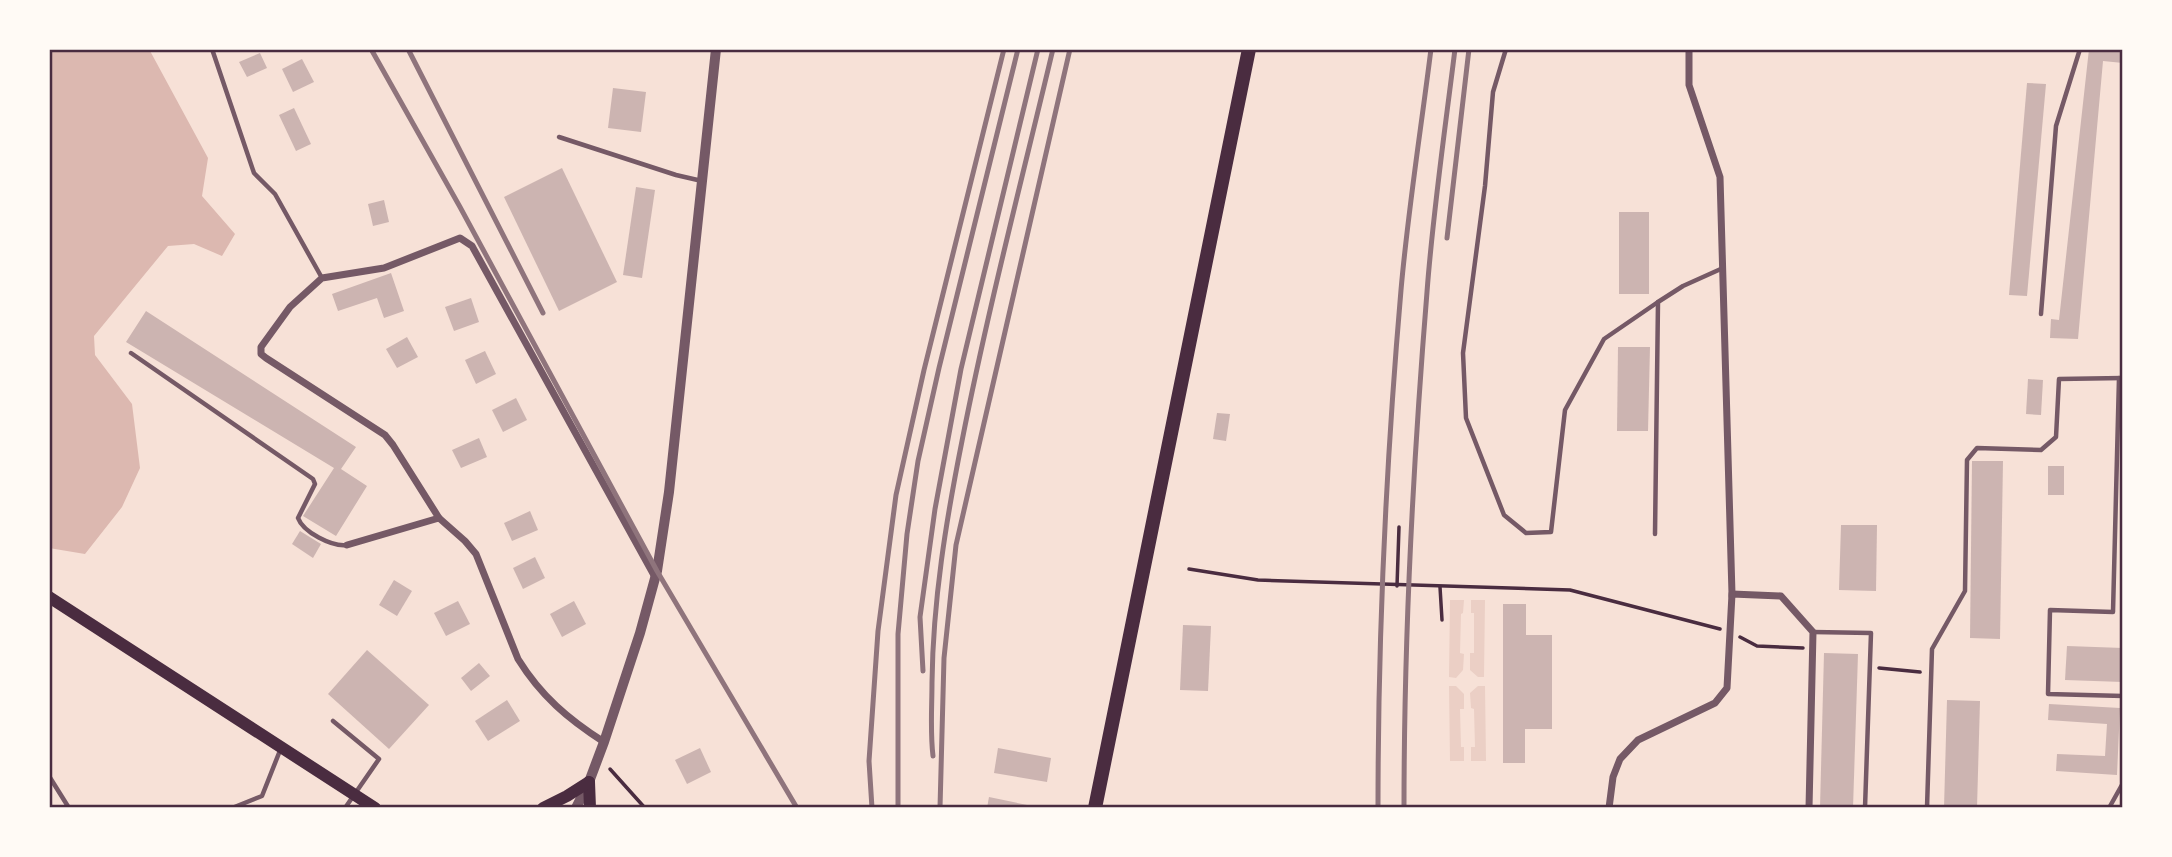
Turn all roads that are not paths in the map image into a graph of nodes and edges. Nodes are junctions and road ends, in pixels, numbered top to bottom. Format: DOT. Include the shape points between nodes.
graph roads {
  1 [pos="212,49"];
  2 [pos="716,49"];
  3 [pos="1249,49"];
  4 [pos="1506,49"];
  5 [pos="1689,49"];
  6 [pos="2080,49"];
  7 [pos="559,136"];
  8 [pos="704,181"];
  9 [pos="1723,268"];
  10 [pos="322,278"];
  11 [pos="1658,302"];
  12 [pos="2041,314"];
  13 [pos="131,353"];
  14 [pos="2121,378"];
  15 [pos="439,519"];
  16 [pos="1655,534"];
  17 [pos="347,545"];
  18 [pos="655,578"];
  19 [pos="1732,594"];
  20 [pos="49,597"];
  21 [pos="1813,632"];
  22 [pos="2123,696"];
  23 [pos="333,721"];
  24 [pos="604,742"];
  25 [pos="281,747"];
  26 [pos="49,776"];
  27 [pos="589,782"];
  28 [pos="2123,783"];
  29 [pos="354,794"];
  30 [pos="69,808"];
  31 [pos="232,808"];
  32 [pos="345,808"];
  33 [pos="375,808"];
  34 [pos="543,808"];
  35 [pos="576,808"];
  36 [pos="590,808"];
  37 [pos="1095,808"];
  38 [pos="1609,808"];
  39 [pos="1809,808"];
  40 [pos="1865,808"];
  41 [pos="1927,808"];
  42 [pos="2109,808"];
  1 -- 10 [label="lane" via="254,173 275,194"];
  2 -- 8 [label="street"];
  3 -- 37 [label="highway"];
  4 -- 11 [label="lane" via="1493,92 1463,353 1466,418 1504,515 1526,533 1551,532 1565,410 1604,339"];
  5 -- 9 [label="street" via="1689,85 1720,177"];
  6 -- 12 [label="lane" via="2056,126"];
  7 -- 8 [label="lane"];
  8 -- 18 [label="street"];
  9 -- 11 [label="lane"];
  9 -- 19 [label="street"];
  10 -- 15 [label="street" via="290,307 261,347 261,354 384,435"];
  10 -- 18 [label="street" via="384,268 460,238 472,246"];
  11 -- 16 [label="lane"];
  13 -- 17 [label="lane" via="313,479 315,484 298,518 300,525 337,546"];
  14 -- 22 [label="lane" via="2113,612 2050,610 2048,694"];
  14 -- 41 [label="lane" via="2059,379 2056,437 2041,450 1977,448 1967,460 1965,591 1932,649"];
  15 -- 17 [label="street"];
  15 -- 24 [label="street" via="475,554 527,674 567,717"];
  18 -- 24 [label="street"];
  19 -- 21 [label="street" via="1781,596"];
  19 -- 38 [label="street" via="1727,688 1715,704 1638,740 1620,759"];
  20 -- 25 [label="main road"];
  21 -- 39 [label="street"];
  21 -- 40 [label="lane" via="1871,633"];
  23 -- 29 [label="lane" via="379,759"];
  24 -- 27 [label="street"];
  25 -- 29 [label="main road"];
  25 -- 31 [label="lane" via="262,796"];
  26 -- 30 [label="lane"];
  27 -- 34 [label="main road"];
  27 -- 35 [label="street"];
  27 -- 36 [label="main road"];
  28 -- 42 [label="lane"];
  29 -- 32 [label="lane"];
  29 -- 33 [label="main road"];
}
